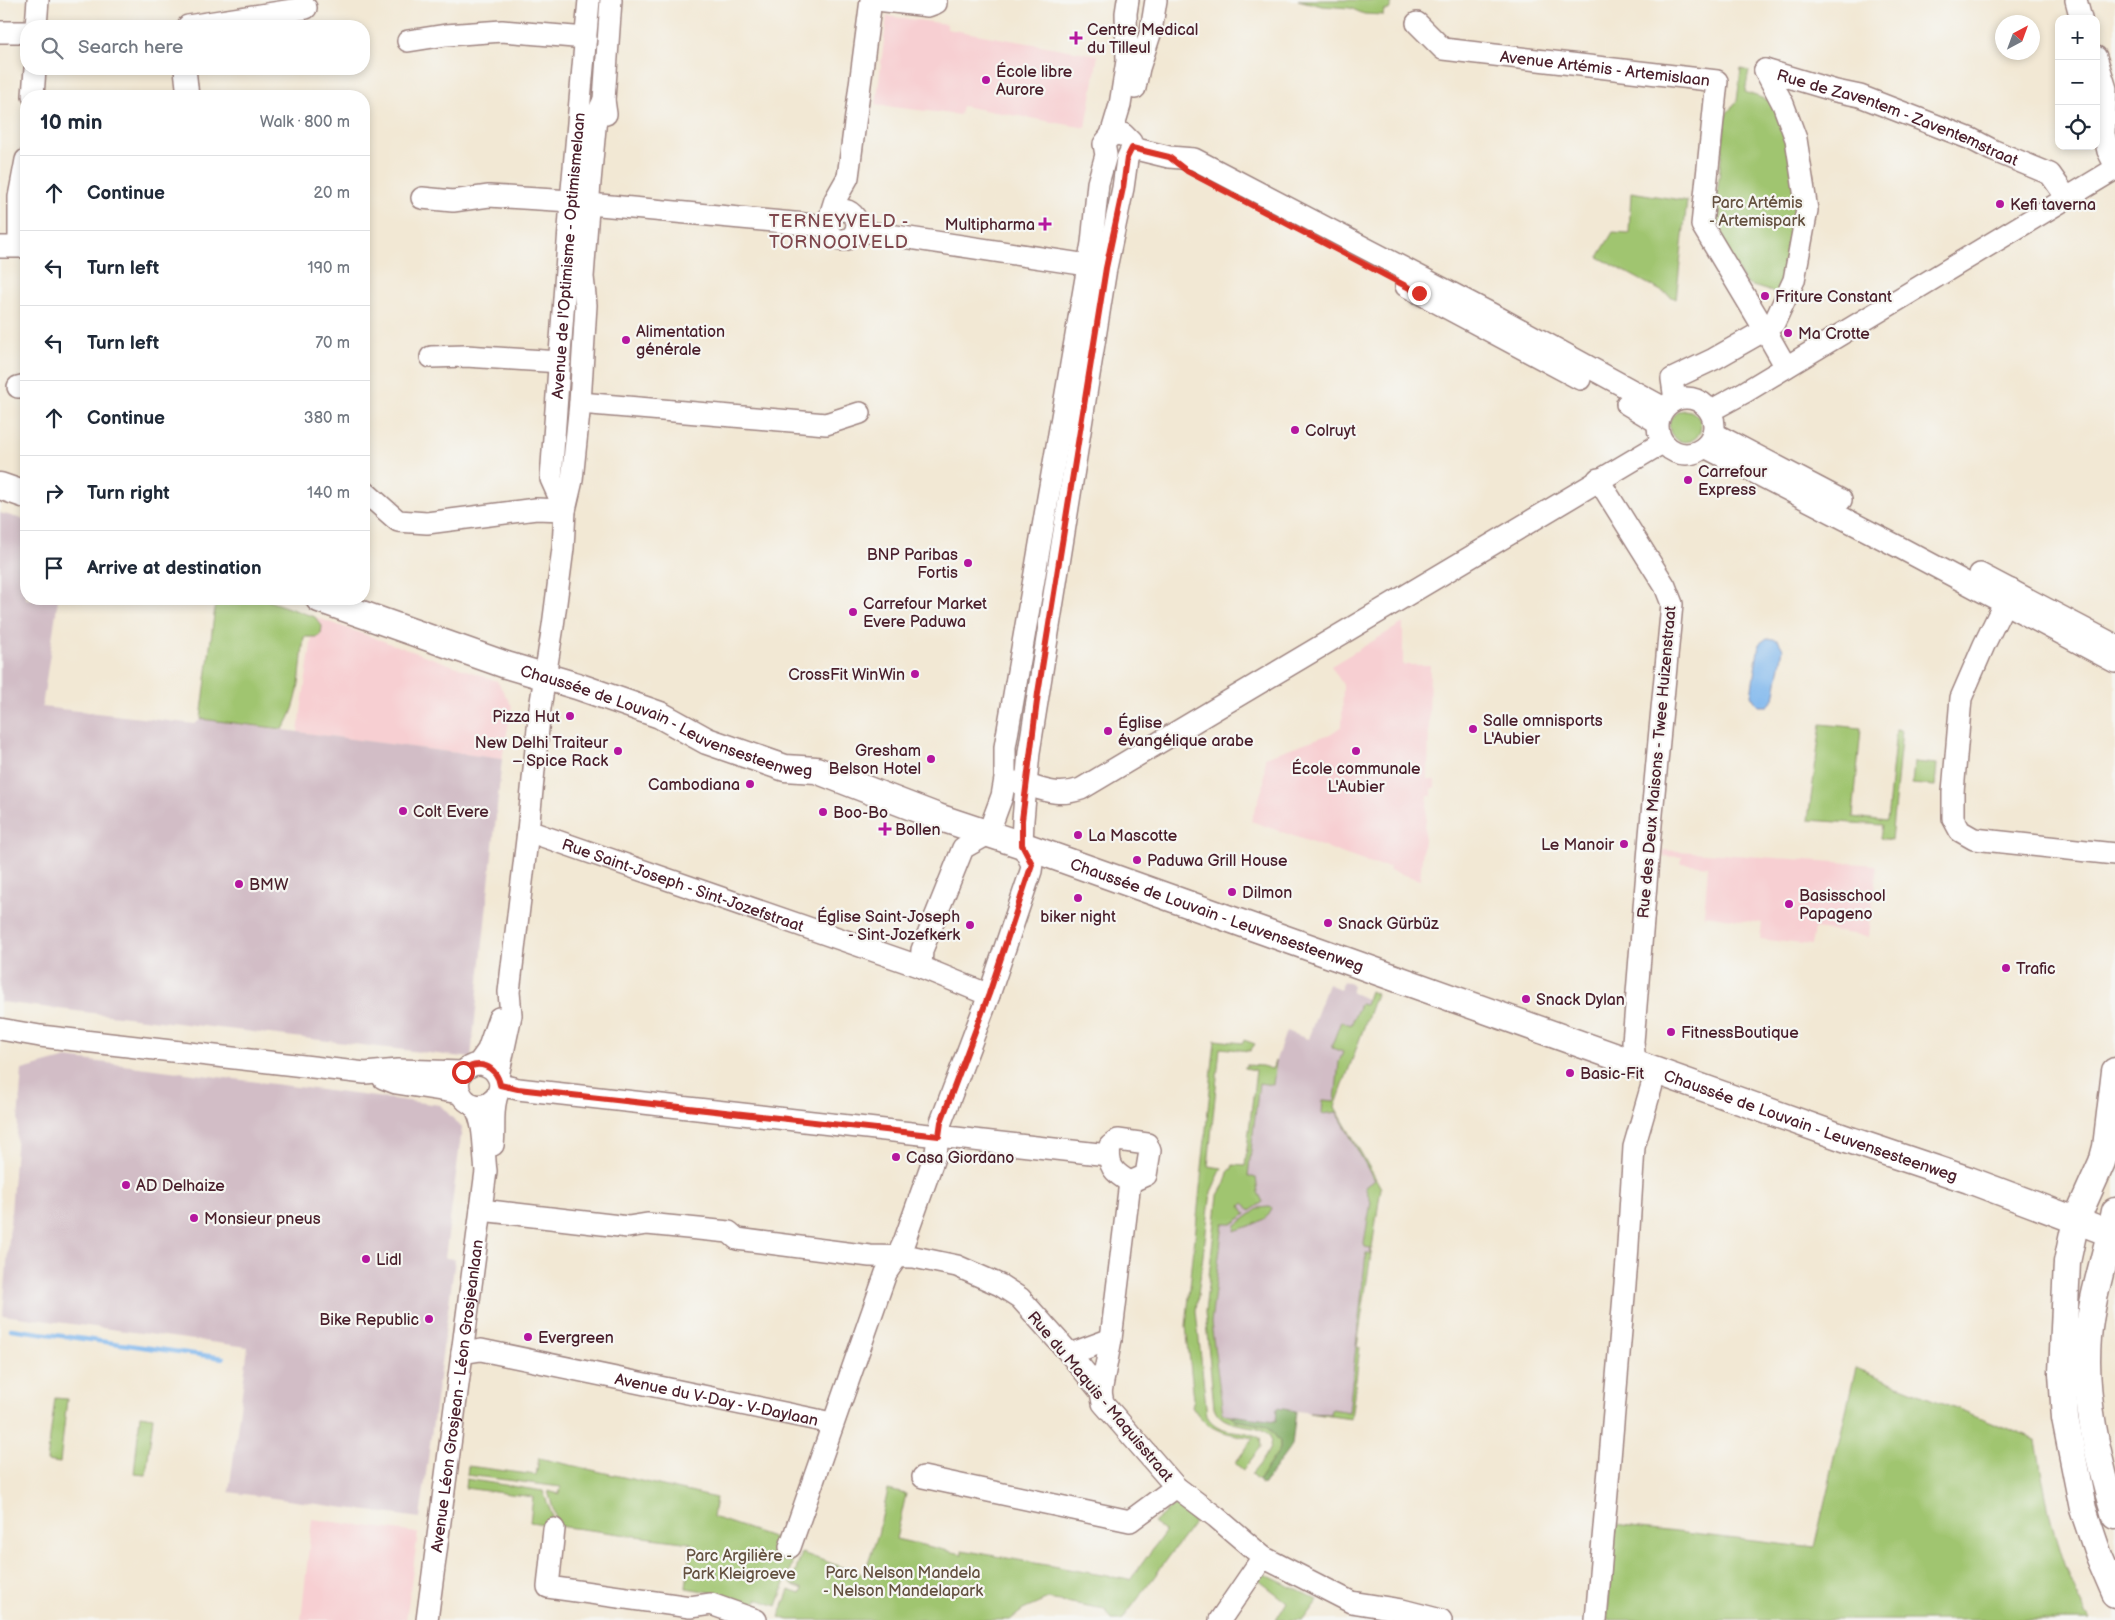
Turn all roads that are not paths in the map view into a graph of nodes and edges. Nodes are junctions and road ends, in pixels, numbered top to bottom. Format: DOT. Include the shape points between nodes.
graph roads {
  1 [pos="38,0"];
  2 [pos="589,0"];
  3 [pos="611,0"];
  4 [pos="871,0"];
  5 [pos="877,0"];
  6 [pos="936,0"];
  7 [pos="1128,0"];
  8 [pos="1156,0"];
  9 [pos="2076,0"];
  10 [pos="306,8"];
  11 [pos="2080,15"];
  12 [pos="36,20"];
  13 [pos="227,20"];
  14 [pos="1417,23"];
  15 [pos="0,32"];
  16 [pos="20,32"];
  17 [pos="586,38"];
  18 [pos="408,41"];
  19 [pos="2097,60"];
  20 [pos="35,75"];
  21 [pos="186,75"];
  22 [pos="33,90"];
  23 [pos="187,90"];
  24 [pos="1125,145"];
  25 [pos="2115,165"];
  26 [pos="2115,169"];
  27 [pos="848,178"];
  28 [pos="20,192"];
  29 [pos="422,198"];
  30 [pos="2067,198"];
  31 [pos="587,203"];
  32 [pos="828,221"];
  33 [pos="856,226"];
  34 [pos="0,247"];
  35 [pos="1097,267"];
  36 [pos="1765,330"];
  37 [pos="430,357"];
  38 [pos="560,362"];
  39 [pos="1786,366"];
  40 [pos="580,403"];
  41 [pos="1665,410"];
  42 [pos="1710,411"];
  43 [pos="860,413"];
  44 [pos="1709,440"];
  45 [pos="1662,443"];
  46 [pos="1598,479"];
  47 [pos="0,486"];
  48 [pos="20,493"];
  49 [pos="370,496"];
  50 [pos="565,510"];
  51 [pos="1050,548"];
  52 [pos="2008,597"];
  53 [pos="336,605"];
  54 [pos="2115,645"];
  55 [pos="2115,662"];
  56 [pos="546,677"];
  57 [pos="1005,779"];
  58 [pos="1028,785"];
  59 [pos="528,831"];
  60 [pos="988,834"];
  61 [pos="1022,845"];
  62 [pos="2115,854"];
  63 [pos="921,967"];
  64 [pos="509,992"];
  65 [pos="989,994"];
  66 [pos="0,1029"];
  67 [pos="40,1036"];
  68 [pos="0,1044"];
  69 [pos="1645,1067"];
  70 [pos="471,1068"];
  71 [pos="2115,1071"];
  72 [pos="374,1074"];
  73 [pos="498,1086"];
  74 [pos="467,1099"];
  75 [pos="939,1136"];
  76 [pos="1108,1156"];
  77 [pos="486,1172"];
  78 [pos="1130,1182"];
  79 [pos="481,1210"];
  80 [pos="2076,1220"];
  81 [pos="2114,1226"];
  82 [pos="897,1257"];
  83 [pos="1111,1339"];
  84 [pos="462,1354"];
  85 [pos="1070,1354"];
  86 [pos="1101,1392"];
  87 [pos="830,1430"];
  88 [pos="923,1477"];
  89 [pos="1176,1486"];
  90 [pos="2115,1516"];
  91 [pos="554,1529"];
  92 [pos="790,1547"];
  93 [pos="1263,1556"];
  94 [pos="2115,1593"];
  95 [pos="427,1620"];
  96 [pos="756,1620"];
  97 [pos="1220,1620"];
  98 [pos="1441,1620"];
  99 [pos="1596,1620"];
  1 -- 12 [label="street"];
  2 -- 17 [label="street, Avenue de l'Optimisme - Optimismelaan"];
  3 -- 31 [label="street, Avenue de l'Optimisme - Optimismelaan" via="604,100 596,118"];
  4 -- 27 [label="street"];
  5 -- 6 [label="street" via="928,6"];
  7 -- 24 [label="street" via="1127,61 1120,105"];
  8 -- 24 [label="street" via="1151,31 1138,68"];
  9 -- 11 [label="street"];
  10 -- 13 [label="street"];
  14 -- 36 [label="street, Avenue Artémis - Artemislaan" via="1443,49 1717,81 1702,225"];
  15 -- 16 [label="street"];
  17 -- 18 [label="street" via="502,31"];
  17 -- 31 [label="street, Avenue de l'Optimisme - Optimismelaan"];
  19 -- 25 [label="street" via="2106,89 2104,134"];
  20 -- 22 [label="street"];
  21 -- 23 [label="street"];
  24 -- 35 [label="street" via="1123,188"];
  24 -- 35 [label="street" via="1116,162 1106,155 1098,183"];
  24 -- 41 [label="street" via="1169,157 1187,171 1641,411"];
  26 -- 30 [label="street"];
  27 -- 32 [label="street" via="835,200"];
  27 -- 33 [label="street" via="857,202"];
  28 -- 34 [label="street" via="19,247"];
  29 -- 31 [label="street" via="453,201 489,196"];
  30 -- 36 [label="street, Rue de Zaventem - Zaventemstraat" via="2050,174 1971,139 1860,96 1765,70 1796,139 1807,210 1794,280 1774,323"];
  30 -- 39 [label="street"];
  31 -- 32 [label="street"];
  31 -- 38 [label="street, Avenue de l'Optimisme - Optimismelaan"];
  31 -- 40 [label="street, Avenue de l'Optimisme - Optimismelaan" via="583,277 586,305"];
  32 -- 33 [label="street" via="834,212 844,210 852,214"];
  33 -- 35 [label="street"];
  35 -- 51 [label="street"];
  36 -- 39 [label="street"];
  36 -- 41 [label="street" via="1672,379"];
  37 -- 38 [label="street"];
  38 -- 50 [label="street, Avenue de l'Optimisme - Optimismelaan" via="551,479"];
  39 -- 42 [label="street"];
  40 -- 43 [label="street" via="826,424"];
  40 -- 50 [label="street, Avenue de l'Optimisme - Optimismelaan" via="572,480"];
  41 -- 42 [label="street" via="1681,398 1694,399"];
  41 -- 45 [label="street" via="1658,433"];
  42 -- 44 [label="street" via="1714,422"];
  44 -- 45 [label="street" via="1693,454 1686,455 1673,452"];
  44 -- 52 [label="street"];
  45 -- 46 [label="street"];
  46 -- 58 [label="street" via="1081,789 1052,794"];
  46 -- 69 [label="street, Rue des Deux Maisons - Twee Huizenstraat" via="1665,586 1672,604 1633,1042"];
  47 -- 48 [label="main road"];
  49 -- 50 [label="street" via="398,521 427,523 536,508"];
  50 -- 56 [label="street, Avenue de l'Optimisme - Optimismelaan"];
  51 -- 57 [label="street" via="1006,747"];
  51 -- 58 [label="street"];
  52 -- 54 [label="street"];
  52 -- 55 [label="street"];
  52 -- 62 [label="street" via="1961,698 1952,792 1953,818 1960,831 1974,840"];
  53 -- 56 [label="main road, Chaussée de Louvain - Leuvensesteenweg"];
  56 -- 59 [label="street, Avenue Léon Grosjean - Léon Grosjeanlaan"];
  56 -- 60 [label="main road, Chaussée de Louvain - Leuvensesteenweg" via="660,715 707,741 785,768 816,770"];
  57 -- 58 [label="street"];
  57 -- 60 [label="street"];
  58 -- 61 [label="street"];
  59 -- 63 [label="street, Rue Saint-Joseph - Sint-Jozefstraat"];
  59 -- 64 [label="street, Avenue Léon Grosjean - Léon Grosjeanlaan"];
  60 -- 61 [label="main road, Chaussée de Louvain - Leuvensesteenweg"];
  60 -- 63 [label="street" via="963,848 922,950"];
  61 -- 65 [label="street" via="1032,864 1031,871"];
  61 -- 69 [label="main road, Chaussée de Louvain - Leuvensesteenweg"];
  63 -- 65 [label="street, Rue Saint-Joseph - Sint-Jozefstraat"];
  64 -- 70 [label="street, Avenue Léon Grosjean - Léon Grosjeanlaan" via="488,1050"];
  64 -- 73 [label="street, Avenue Léon Grosjean - Léon Grosjeanlaan" via="511,1015"];
  65 -- 75 [label="street" via="941,1122"];
  66 -- 67 [label="street"];
  67 -- 68 [label="street"];
  67 -- 72 [label="street"];
  69 -- 80 [label="main road, Chaussée de Louvain - Leuvensesteenweg"];
  69 -- 99 [label="street" via="1634,1147"];
  70 -- 72 [label="street" via="398,1070"];
  70 -- 73 [label="street" via="491,1068"];
  70 -- 74 [label="street, Avenue Léon Grosjean - Léon Grosjeanlaan" via="459,1082"];
  71 -- 80 [label="main road" via="2106,1147"];
  72 -- 74 [label="street" via="396,1083"];
  73 -- 74 [label="street" via="488,1104"];
  73 -- 75 [label="street"];
  73 -- 77 [label="street, Avenue Léon Grosjean - Léon Grosjeanlaan" via="491,1163"];
  74 -- 77 [label="street, Avenue Léon Grosjean - Léon Grosjeanlaan" via="478,1111"];
  75 -- 76 [label="street"];
  75 -- 82 [label="street"];
  76 -- 78 [label="street" via="1109,1165 1117,1175"];
  76 -- 78 [label="street" via="1110,1146 1118,1140 1147,1144 1150,1151 1146,1175"];
  77 -- 79 [label="street, Avenue Léon Grosjean - Léon Grosjeanlaan"];
  78 -- 83 [label="street"];
  79 -- 82 [label="street, Rue du Maquis - Maquisstraat" via="628,1227 647,1224 729,1232 737,1239"];
  79 -- 84 [label="street, Avenue Léon Grosjean - Léon Grosjeanlaan"];
  80 -- 81 [label="main road, Chaussée de Louvain - Leuvensesteenweg"];
  80 -- 94 [label="main road" via="2067,1262 2062,1372 2065,1418 2083,1508"];
  81 -- 90 [label="main road" via="2096,1290 2088,1356 2095,1430"];
  82 -- 85 [label="street, Rue du Maquis - Maquisstraat" via="958,1266 1000,1285 1020,1298"];
  82 -- 87 [label="street" via="886,1273"];
  83 -- 85 [label="street"];
  83 -- 86 [label="street"];
  84 -- 87 [label="street, Avenue du V-Day - V-Daylaan" via="478,1363 810,1433 822,1435"];
  84 -- 95 [label="street, Avenue Léon Grosjean - Léon Grosjeanlaan"];
  85 -- 86 [label="street, Rue du Maquis - Maquisstraat"];
  86 -- 89 [label="street, Rue du Maquis - Maquisstraat" via="1103,1403"];
  87 -- 92 [label="street"];
  88 -- 89 [label="street" via="1130,1521"];
  89 -- 93 [label="street, Rue du Maquis - Maquisstraat"];
  91 -- 96 [label="street" via="548,1587 690,1607 711,1604"];
  93 -- 97 [label="street"];
  93 -- 98 [label="street, Rue du Maquis - Maquisstraat" via="1351,1602"];
}
